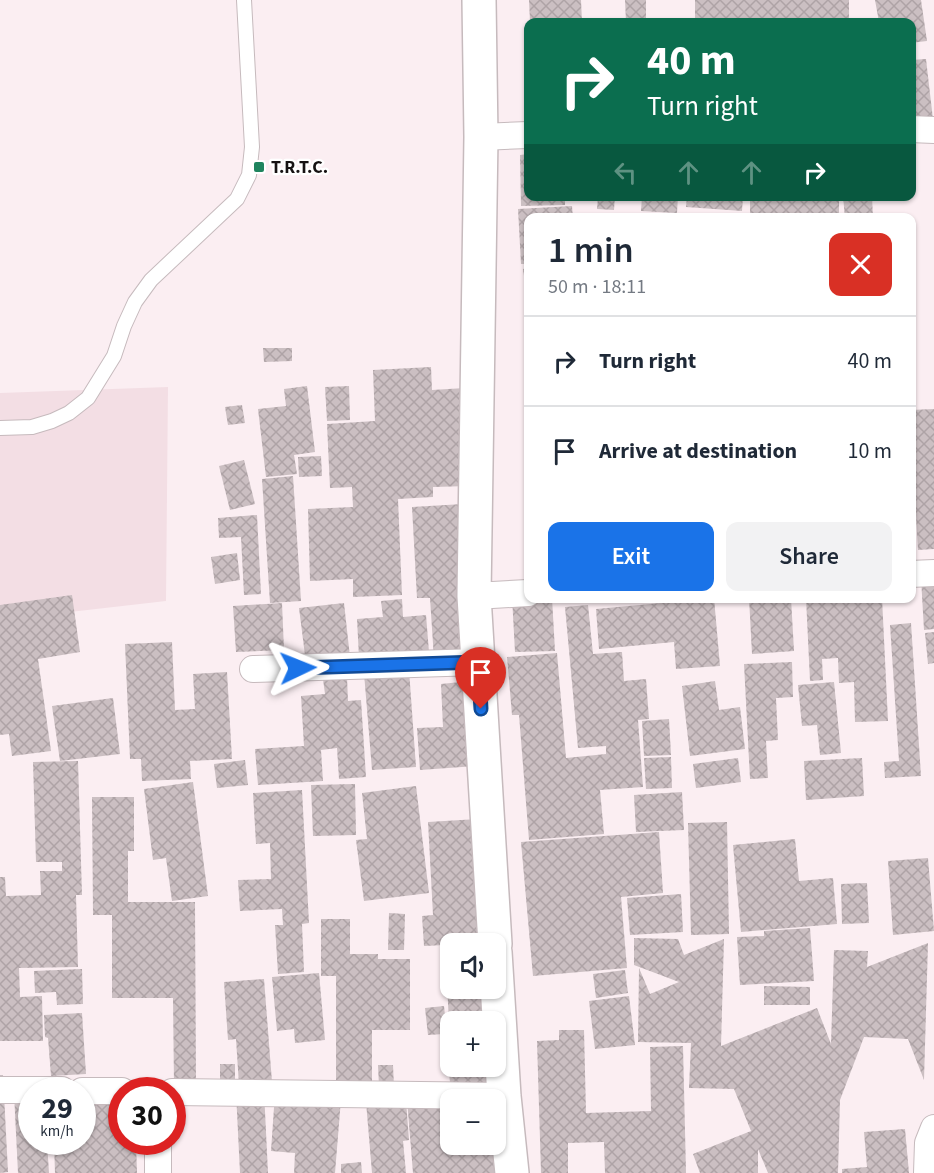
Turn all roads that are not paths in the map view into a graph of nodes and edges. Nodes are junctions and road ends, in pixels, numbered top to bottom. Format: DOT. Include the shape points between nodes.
graph roads {
  1 [pos="244,0"];
  2 [pos="479,0"];
  3 [pos="916,129"];
  4 [pos="934,130"];
  5 [pos="524,135"];
  6 [pos="481,136"];
  7 [pos="0,428"];
  8 [pos="934,573"];
  9 [pos="916,574"];
  10 [pos="524,593"];
  11 [pos="474,596"];
  12 [pos="478,662"];
  13 [pos="253,669"];
  14 [pos="494,933"];
  15 [pos="498,999"];
  16 [pos="504,1089"];
  17 [pos="0,1090"];
  18 [pos="18,1090"];
  19 [pos="186,1092"];
  20 [pos="440,1095"];
  21 [pos="506,1115"];
  22 [pos="934,1128"];
  23 [pos="158,1155"];
  24 [pos="158,1173"];
  25 [pos="512,1173"];
  26 [pos="927,1173"];
  1 -- 7 [label="lane" via="252,147 249,175 237,199 151,280 135,302 114,356 88,398 52,421 32,427"];
  2 -- 6 [label="street"];
  3 -- 4 [label="street"];
  5 -- 6 [label="street"];
  6 -- 11 [label="street"];
  8 -- 9 [label="street"];
  10 -- 11 [label="street"];
  11 -- 12 [label="street"];
  12 -- 13 [label="street"];
  12 -- 14 [label="street"];
  15 -- 16 [label="street"];
  17 -- 18 [label="street"];
  19 -- 20 [label="street"];
  21 -- 25 [label="street"];
  22 -- 26 [label="street" via="928,1143"];
  23 -- 24 [label="street"];
}
